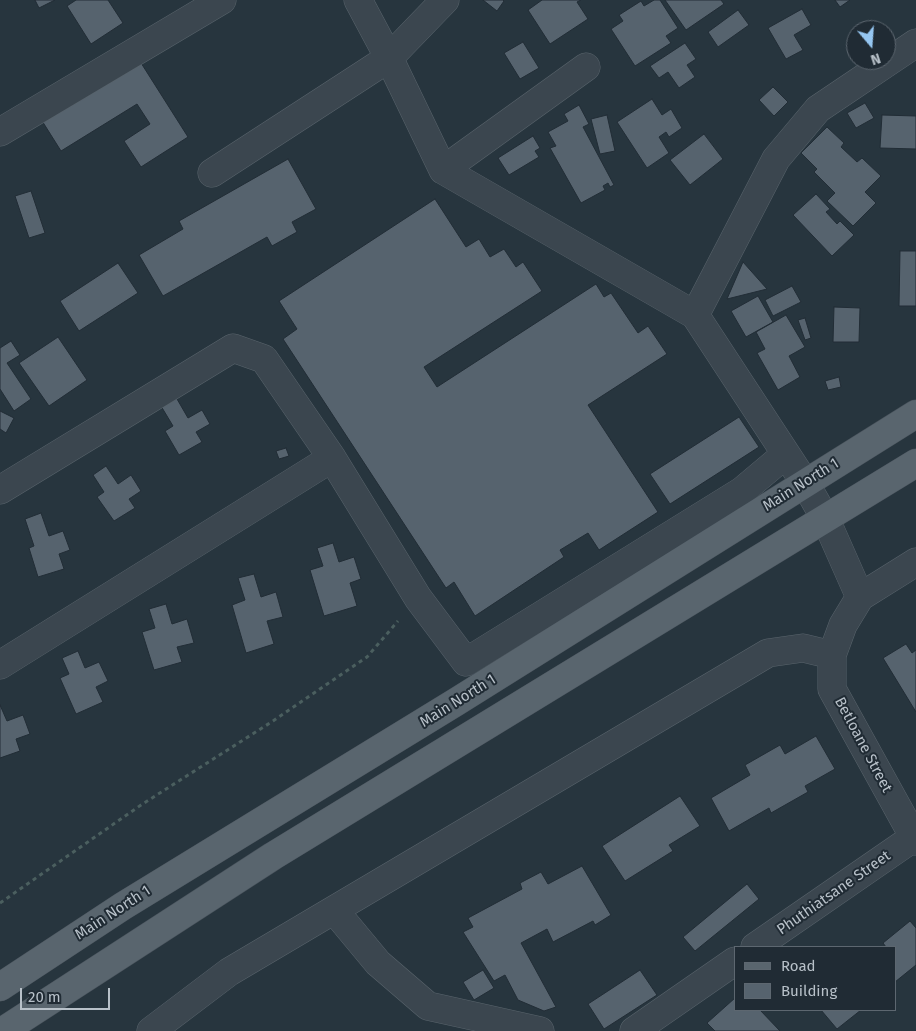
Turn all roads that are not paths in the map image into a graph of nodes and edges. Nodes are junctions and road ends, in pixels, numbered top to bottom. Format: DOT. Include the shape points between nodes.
graph roads {
  1 [pos="222,0"];
  2 [pos="358,0"];
  3 [pos="445,0"];
  4 [pos="916,42"];
  5 [pos="389,58"];
  6 [pos="586,68"];
  7 [pos="0,132"];
  8 [pos="443,170"];
  9 [pos="212,172"];
  10 [pos="695,315"];
  11 [pos="916,414"];
  12 [pos="786,454"];
  13 [pos="332,458"];
  14 [pos="916,464"];
  15 [pos="805,482"];
  16 [pos="0,490"];
  17 [pos="826,520"];
  18 [pos="916,562"];
  19 [pos="860,597"];
  20 [pos="832,655"];
  21 [pos="0,664"];
  22 [pos="914,840"];
  23 [pos="334,910"];
  24 [pos="756,946"];
  25 [pos="734,962"];
  26 [pos="0,987"];
  27 [pos="3,1031"];
  28 [pos="151,1031"];
  29 [pos="540,1031"];
  30 [pos="634,1031"];
  1 -- 7 [label="street"];
  2 -- 5 [label="street"];
  3 -- 5 [label="street"];
  4 -- 10 [label="street" via="818,109 776,159"];
  5 -- 8 [label="street"];
  5 -- 9 [label="street"];
  6 -- 8 [label="street"];
  8 -- 10 [label="street"];
  10 -- 12 [label="street"];
  11 -- 15 [label="main road, Main North 1"];
  12 -- 13 [label="street" via="742,491 466,662 418,598"];
  12 -- 15 [label="street"];
  13 -- 16 [label="street" via="264,359 233,348"];
  13 -- 21 [label="street"];
  14 -- 17 [label="main road"];
  15 -- 17 [label="street"];
  15 -- 26 [label="main road, Main North 1" via="456,702 123,906"];
  17 -- 19 [label="street"];
  17 -- 27 [label="main road" via="273,856"];
  18 -- 19 [label="street"];
  19 -- 20 [label="street, Betloane Street" via="843,625"];
  20 -- 22 [label="street, Betloane Street" via="832,689"];
  20 -- 23 [label="street" via="803,648 768,653"];
  22 -- 24 [label="street, Phuthiatsane Street"];
  23 -- 28 [label="street" via="229,972"];
  23 -- 29 [label="street" via="378,963 428,1006"];
  25 -- 30 [label="street"];
}
